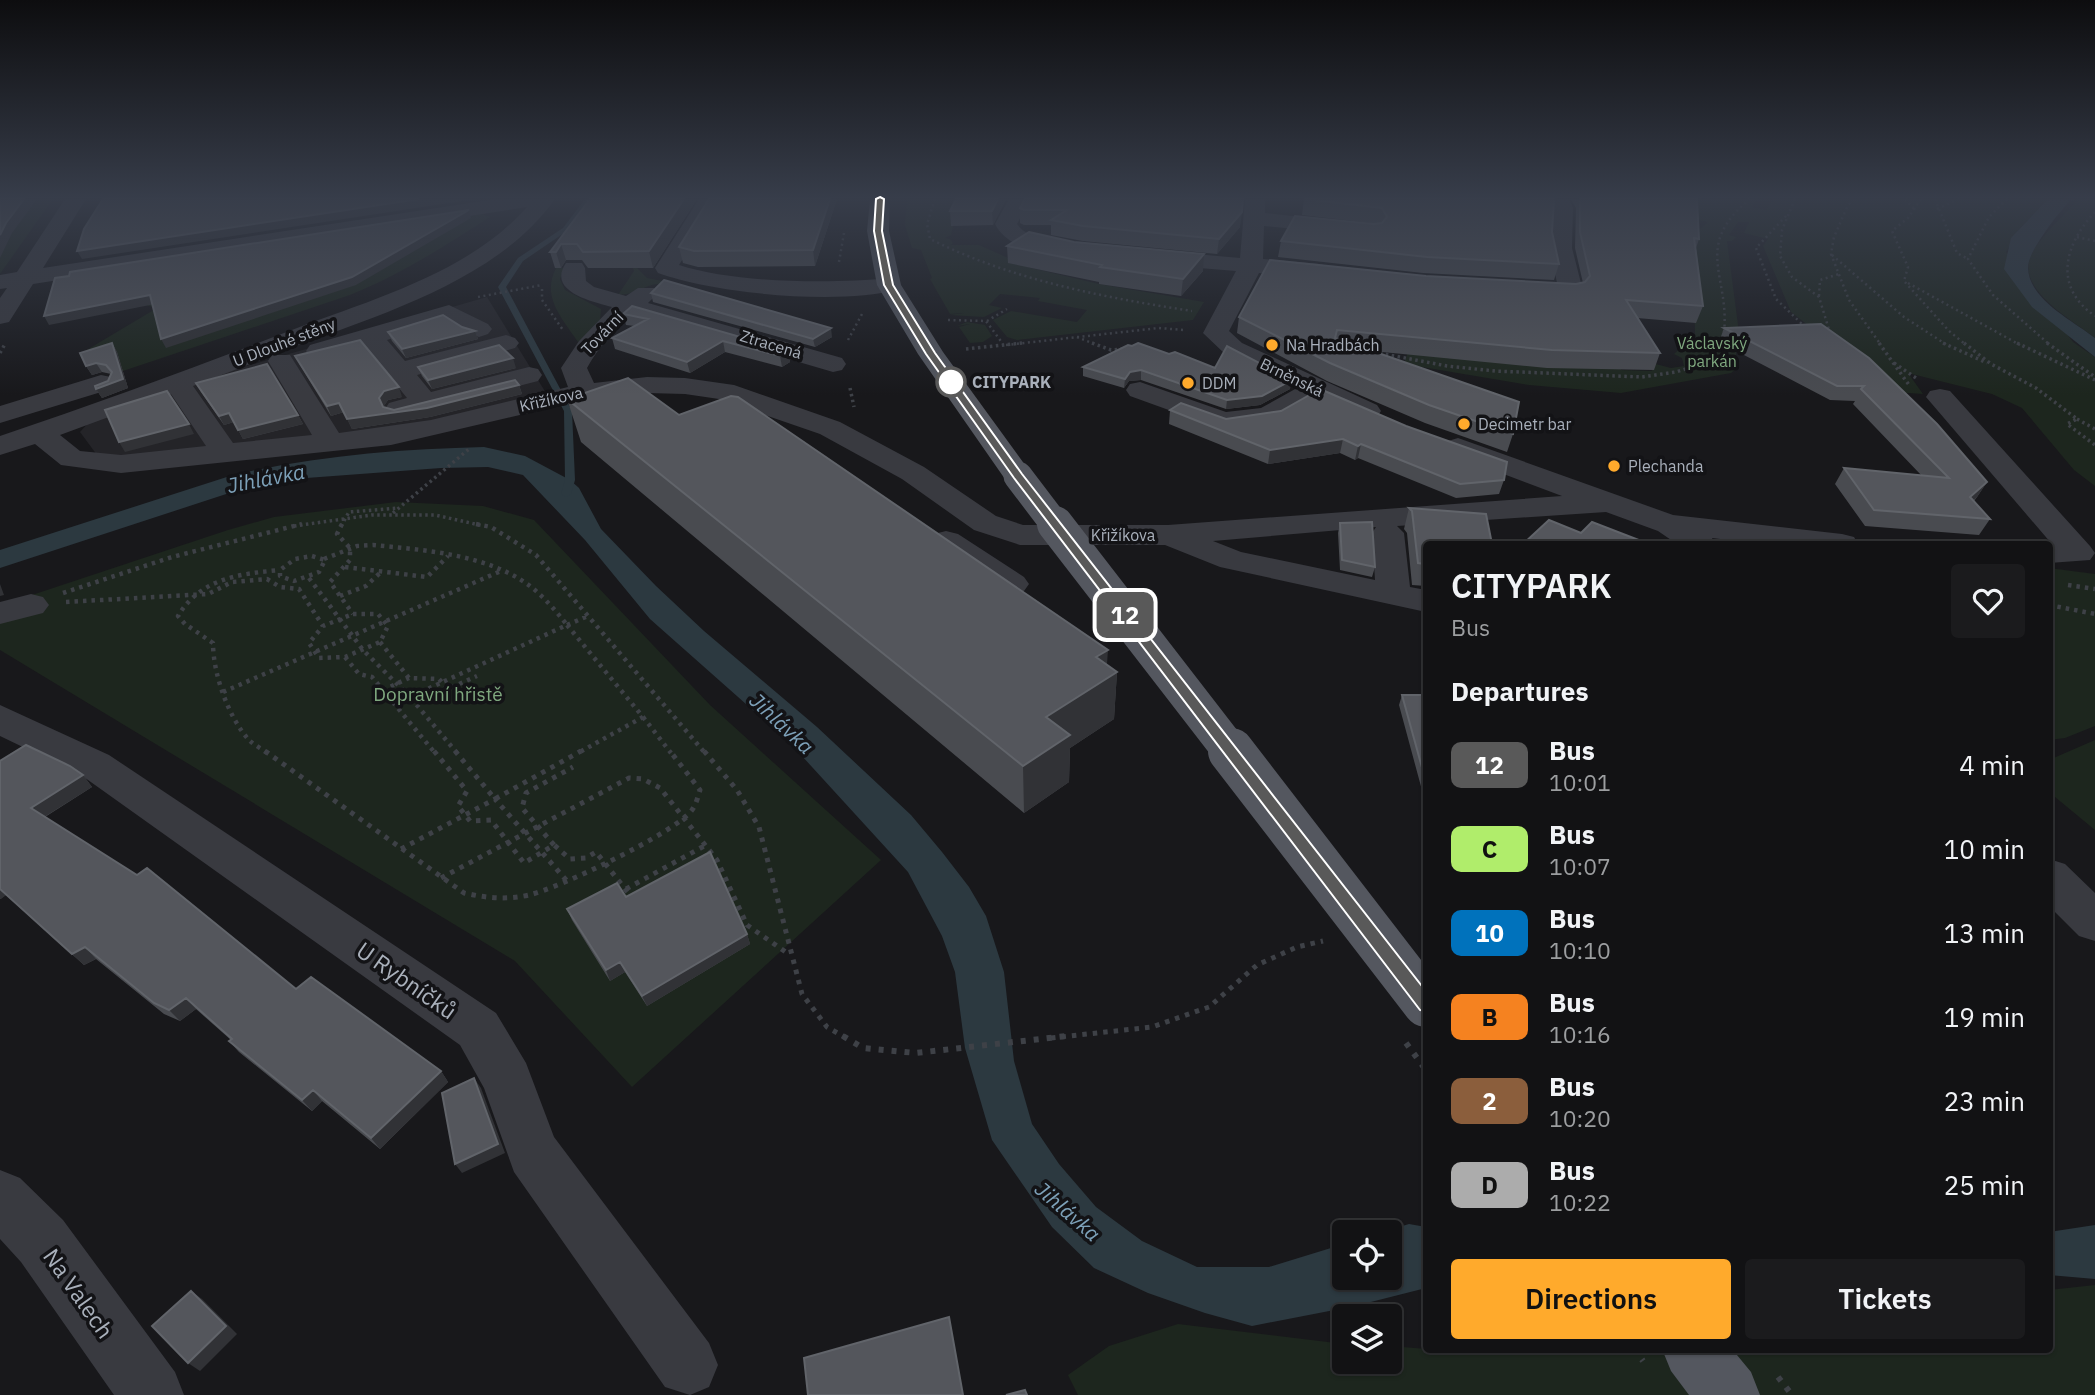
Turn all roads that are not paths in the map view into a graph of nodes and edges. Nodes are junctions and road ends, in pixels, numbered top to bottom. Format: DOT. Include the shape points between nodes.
graph roads {
  1 [pos="35,264"];
  2 [pos="115,264"];
  3 [pos="426,264"];
  4 [pos="465,264"];
  5 [pos="668,264"];
  6 [pos="885,264"];
  7 [pos="1221,264"];
  8 [pos="1565,264"];
  9 [pos="1251,265"];
  10 [pos="574,268"];
  11 [pos="1345,274"];
  12 [pos="26,278"];
  13 [pos="0,282"];
  14 [pos="889,285"];
  15 [pos="656,286"];
  16 [pos="1504,287"];
  17 [pos="629,305"];
  18 [pos="0,317"];
  19 [pos="479,329"];
  20 [pos="371,337"];
  21 [pos="506,343"];
  22 [pos="281,361"];
  23 [pos="833,364"];
  24 [pos="150,368"];
  25 [pos="400,371"];
  26 [pos="529,375"];
  27 [pos="124,376"];
  28 [pos="179,385"];
  29 [pos="659,385"];
  30 [pos="1316,389"];
  31 [pos="1140,390"];
  32 [pos="582,392"];
  33 [pos="1928,395"];
  34 [pos="425,402"];
  35 [pos="686,411"];
  36 [pos="387,412"];
  37 [pos="0,415"];
  38 [pos="1389,420"];
  39 [pos="38,432"];
  40 [pos="1440,440"];
  41 [pos="332,444"];
  42 [pos="0,446"];
  43 [pos="226,454"];
  44 [pos="1610,502"];
  45 [pos="1669,524"];
  46 [pos="928,528"];
  47 [pos="1388,533"];
  48 [pos="1045,535"];
  49 [pos="1168,535"];
  50 [pos="1694,541"];
  51 [pos="1816,541"];
  52 [pos="2056,563"];
  53 [pos="1410,598"];
  54 [pos="0,719"];
  55 [pos="2053,881"];
  56 [pos="2095,922"];
  57 [pos="1423,1000"];
  58 [pos="0,1198"];
  59 [pos="1696,1353"];
  60 [pos="687,1365"];
  61 [pos="152,1395"];
  62 [pos="1728,1395"];
  1 -- 12 [label="street"];
  2 -- 12 [label="street"];
  3 -- 24 [label="street, U Dlouhé stěny" via="398,281"];
  4 -- 28 [label="street, U Dlouhé stěny" via="404,295"];
  5 -- 14 [label="street" via="666,268 696,277 807,290"];
  6 -- 14 [label="main road"];
  7 -- 9 [label="street"];
  8 -- 16 [label="street" via="1571,290"];
  9 -- 11 [label="street"];
  9 -- 30 [label="street, Brněnská" via="1216,333 1233,348"];
  10 -- 17 [label="street, Ztracená" via="572,278 577,286"];
  12 -- 13 [label="street"];
  12 -- 18 [label="street"];
  14 -- 57 [label="main road, bridge" via="931,354 1018,476"];
  15 -- 17 [label="street, Tovární"];
  17 -- 23 [label="street, Ztracená"];
  17 -- 32 [label="street, Tovární" via="584,348 574,368"];
  19 -- 20 [label="street" via="449,312"];
  20 -- 22 [label="street"];
  20 -- 25 [label="street"];
  21 -- 25 [label="street"];
  22 -- 28 [label="street"];
  22 -- 41 [label="street"];
  25 -- 34 [label="street"];
  26 -- 34 [label="street"];
  27 -- 37 [label="street"];
  28 -- 39 [label="street, U Dlouhé stěny"];
  28 -- 43 [label="street"];
  29 -- 32 [label="street, Křižíkova"];
  29 -- 35 [label="street"];
  29 -- 48 [label="street, Křižíkova" via="724,391 830,428 913,473 985,523 1020,535"];
  30 -- 31 [label="street" via="1268,415 1224,421"];
  30 -- 38 [label="street, Brněnská"];
  32 -- 41 [label="street, Křižíkova" via="431,429"];
  33 -- 52 [label="street" via="2078,554"];
  34 -- 36 [label="street"];
  39 -- 42 [label="street, U Dlouhé stěny"];
  39 -- 43 [label="street, Křižíkova" via="72,459 98,463"];
  40 -- 44 [label="street"];
  41 -- 43 [label="street, Křižíkova"];
  44 -- 45 [label="street"];
  44 -- 49 [label="street, Křižíkova"];
  45 -- 50 [label="street"];
  45 -- 51 [label="street"];
  46 -- 48 [label="street" via="1021,596 1014,564"];
  47 -- 53 [label="street"];
  48 -- 49 [label="street, Křižíkova"];
  49 -- 53 [label="street, Křižíkova" via="1232,560"];
  54 -- 60 [label="street, U Rybníčků" via="95,765 478,1029 507,1080 533,1153"];
  55 -- 56 [label="street"];
  58 -- 61 [label="street, Na Valech" via="42,1241"];
  59 -- 62 [label="main road"];
}
